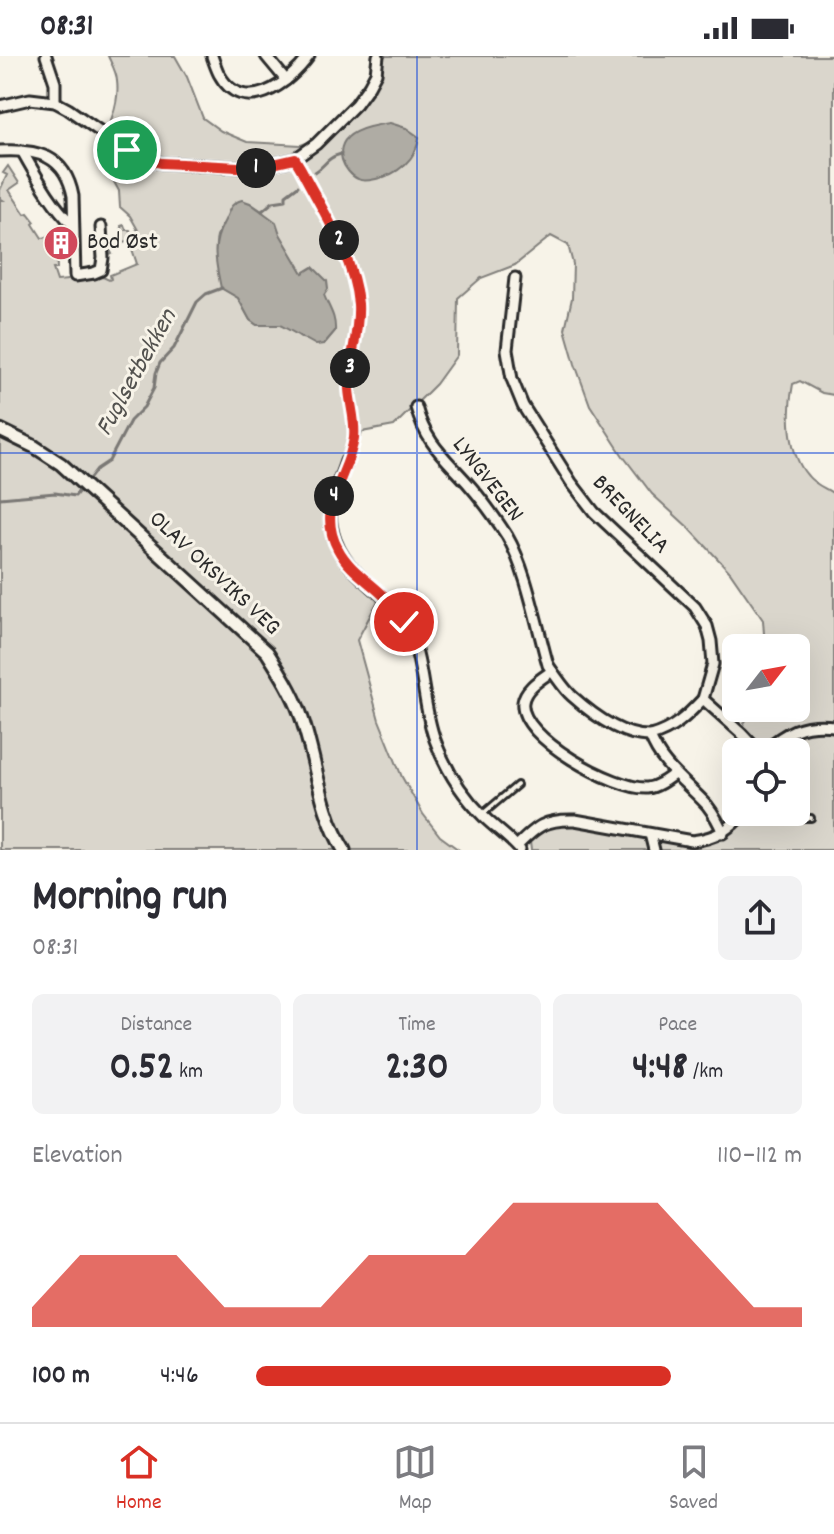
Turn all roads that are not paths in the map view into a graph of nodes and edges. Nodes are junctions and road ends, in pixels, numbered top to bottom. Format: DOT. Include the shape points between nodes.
graph roads {
  1 [pos="46,56"];
  2 [pos="212,56"];
  3 [pos="266,56"];
  4 [pos="309,56"];
  5 [pos="378,56"];
  6 [pos="286,80"];
  7 [pos="55,102"];
  8 [pos="0,106"];
  9 [pos="5,151"];
  10 [pos="22,151"];
  11 [pos="0,158"];
  12 [pos="295,159"];
  13 [pos="73,225"];
  14 [pos="101,227"];
  15 [pos="515,278"];
  16 [pos="416,407"];
  17 [pos="0,430"];
  18 [pos="346,461"];
  19 [pos="552,671"];
  20 [pos="703,699"];
  21 [pos="834,726"];
  22 [pos="650,736"];
  23 [pos="746,738"];
  24 [pos="779,738"];
  25 [pos="674,774"];
  26 [pos="517,785"];
  27 [pos="482,815"];
  28 [pos="730,826"];
  29 [pos="723,833"];
  30 [pos="650,834"];
  31 [pos="518,848"];
  32 [pos="344,850"];
  33 [pos="654,850"];
  1 -- 7 [label="street"];
  2 -- 6 [label="street" via="219,75 241,94 274,90"];
  3 -- 6 [label="street"];
  4 -- 6 [label="street"];
  5 -- 12 [label="street" via="376,73 356,104"];
  7 -- 8 [label="street" via="30,99"];
  7 -- 12 [label="street" via="127,150 161,163 256,168"];
  9 -- 10 [label="street"];
  9 -- 11 [label="street"];
  10 -- 13 [label="street"];
  10 -- 13 [label="street" via="48,157 61,167 71,186"];
  12 -- 18 [label="lane" via="340,241 358,304 349,390 353,441"];
  13 -- 14 [label="street" via="75,276 101,270"];
  15 -- 20 [label="street, BREGNELIA" via="507,350 523,406 594,512 695,607 707,626 713,664"];
  16 -- 19 [label="street, LYNGVEGEN" via="425,433 509,540"];
  17 -- 32 [label="street, OLAV OKSVIKS VEG" via="61,464 267,652 300,712 327,810"];
  18 -- 27 [label="street" via="332,502 330,525 338,549 404,622 434,738 447,769"];
  19 -- 22 [label="street, LYNGVEGEN" via="569,694 614,726"];
  19 -- 25 [label="street" via="529,689 523,701 524,715 544,740 570,758 631,785 648,788"];
  20 -- 22 [label="street" via="677,724"];
  20 -- 23 [label="street"];
  21 -- 24 [label="street" via="799,727"];
  22 -- 25 [label="street"];
  25 -- 29 [label="street" via="709,808"];
  26 -- 27 [label="lane"];
  27 -- 31 [label="street"];
  28 -- 29 [label="street"];
  29 -- 30 [label="street" via="692,841"];
  30 -- 31 [label="street" via="575,820 548,821"];
  30 -- 33 [label="street"];
}
